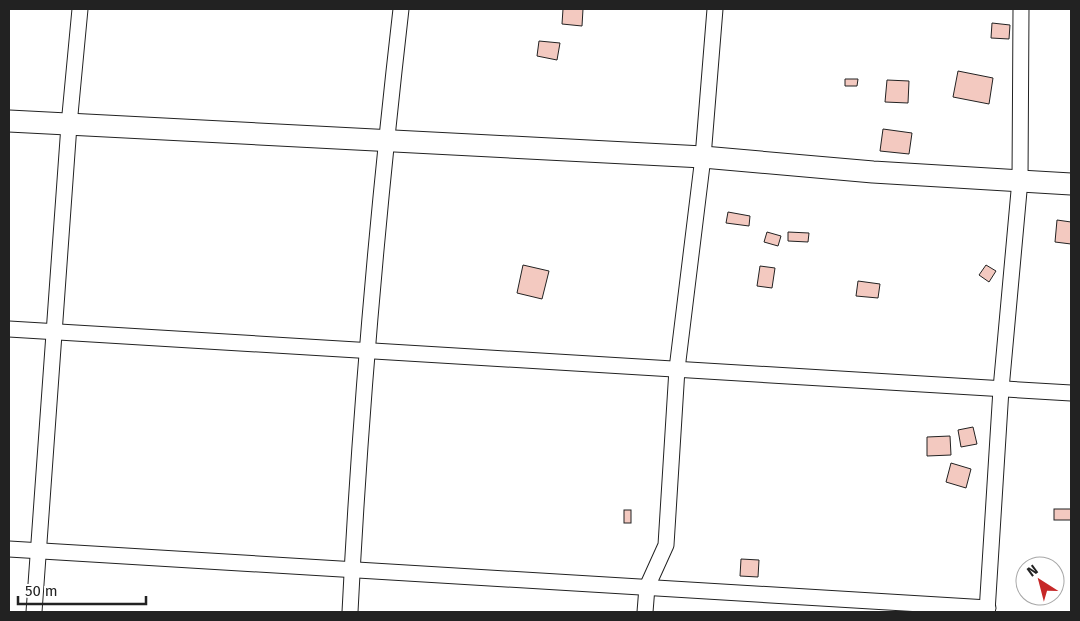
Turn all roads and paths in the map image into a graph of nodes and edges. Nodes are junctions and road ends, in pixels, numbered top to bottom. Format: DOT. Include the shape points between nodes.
graph roads {
  1 [pos="80,9"];
  2 [pos="401,9"];
  3 [pos="715,9"];
  4 [pos="1021,9"];
  5 [pos="9,121"];
  6 [pos="69,125"];
  7 [pos="386,141"];
  8 [pos="702,157"];
  9 [pos="1020,180"];
  10 [pos="1071,184"];
  11 [pos="9,329"];
  12 [pos="54,332"];
  13 [pos="368,351"];
  14 [pos="677,369"];
  15 [pos="1001,389"];
  16 [pos="1071,393"];
  17 [pos="9,548"];
  18 [pos="38,550"];
  19 [pos="352,569"];
  20 [pos="647,587"];
  21 [pos="987,610"];
  22 [pos="34,612"];
  23 [pos="350,612"];
  24 [pos="645,612"];
  1 -- 6 [label="street"];
  2 -- 7 [label="street"];
  3 -- 8 [label="street"];
  4 -- 9 [label="street"];
  5 -- 6 [label="main road"];
  6 -- 7 [label="main road"];
  6 -- 12 [label="street"];
  7 -- 8 [label="main road"];
  7 -- 13 [label="street"];
  8 -- 9 [label="main road" via="873,172"];
  8 -- 14 [label="street"];
  9 -- 10 [label="main road"];
  9 -- 15 [label="street"];
  11 -- 12 [label="street"];
  12 -- 13 [label="street"];
  12 -- 18 [label="street"];
  13 -- 14 [label="street"];
  13 -- 19 [label="street"];
  14 -- 15 [label="street"];
  14 -- 20 [label="street" via="666,544"];
  15 -- 16 [label="street"];
  15 -- 21 [label="street"];
  17 -- 18 [label="street"];
  18 -- 19 [label="street"];
  18 -- 22 [label="street"];
  19 -- 20 [label="street"];
  19 -- 23 [label="street"];
  20 -- 21 [label="street"];
  20 -- 24 [label="street"];
}
